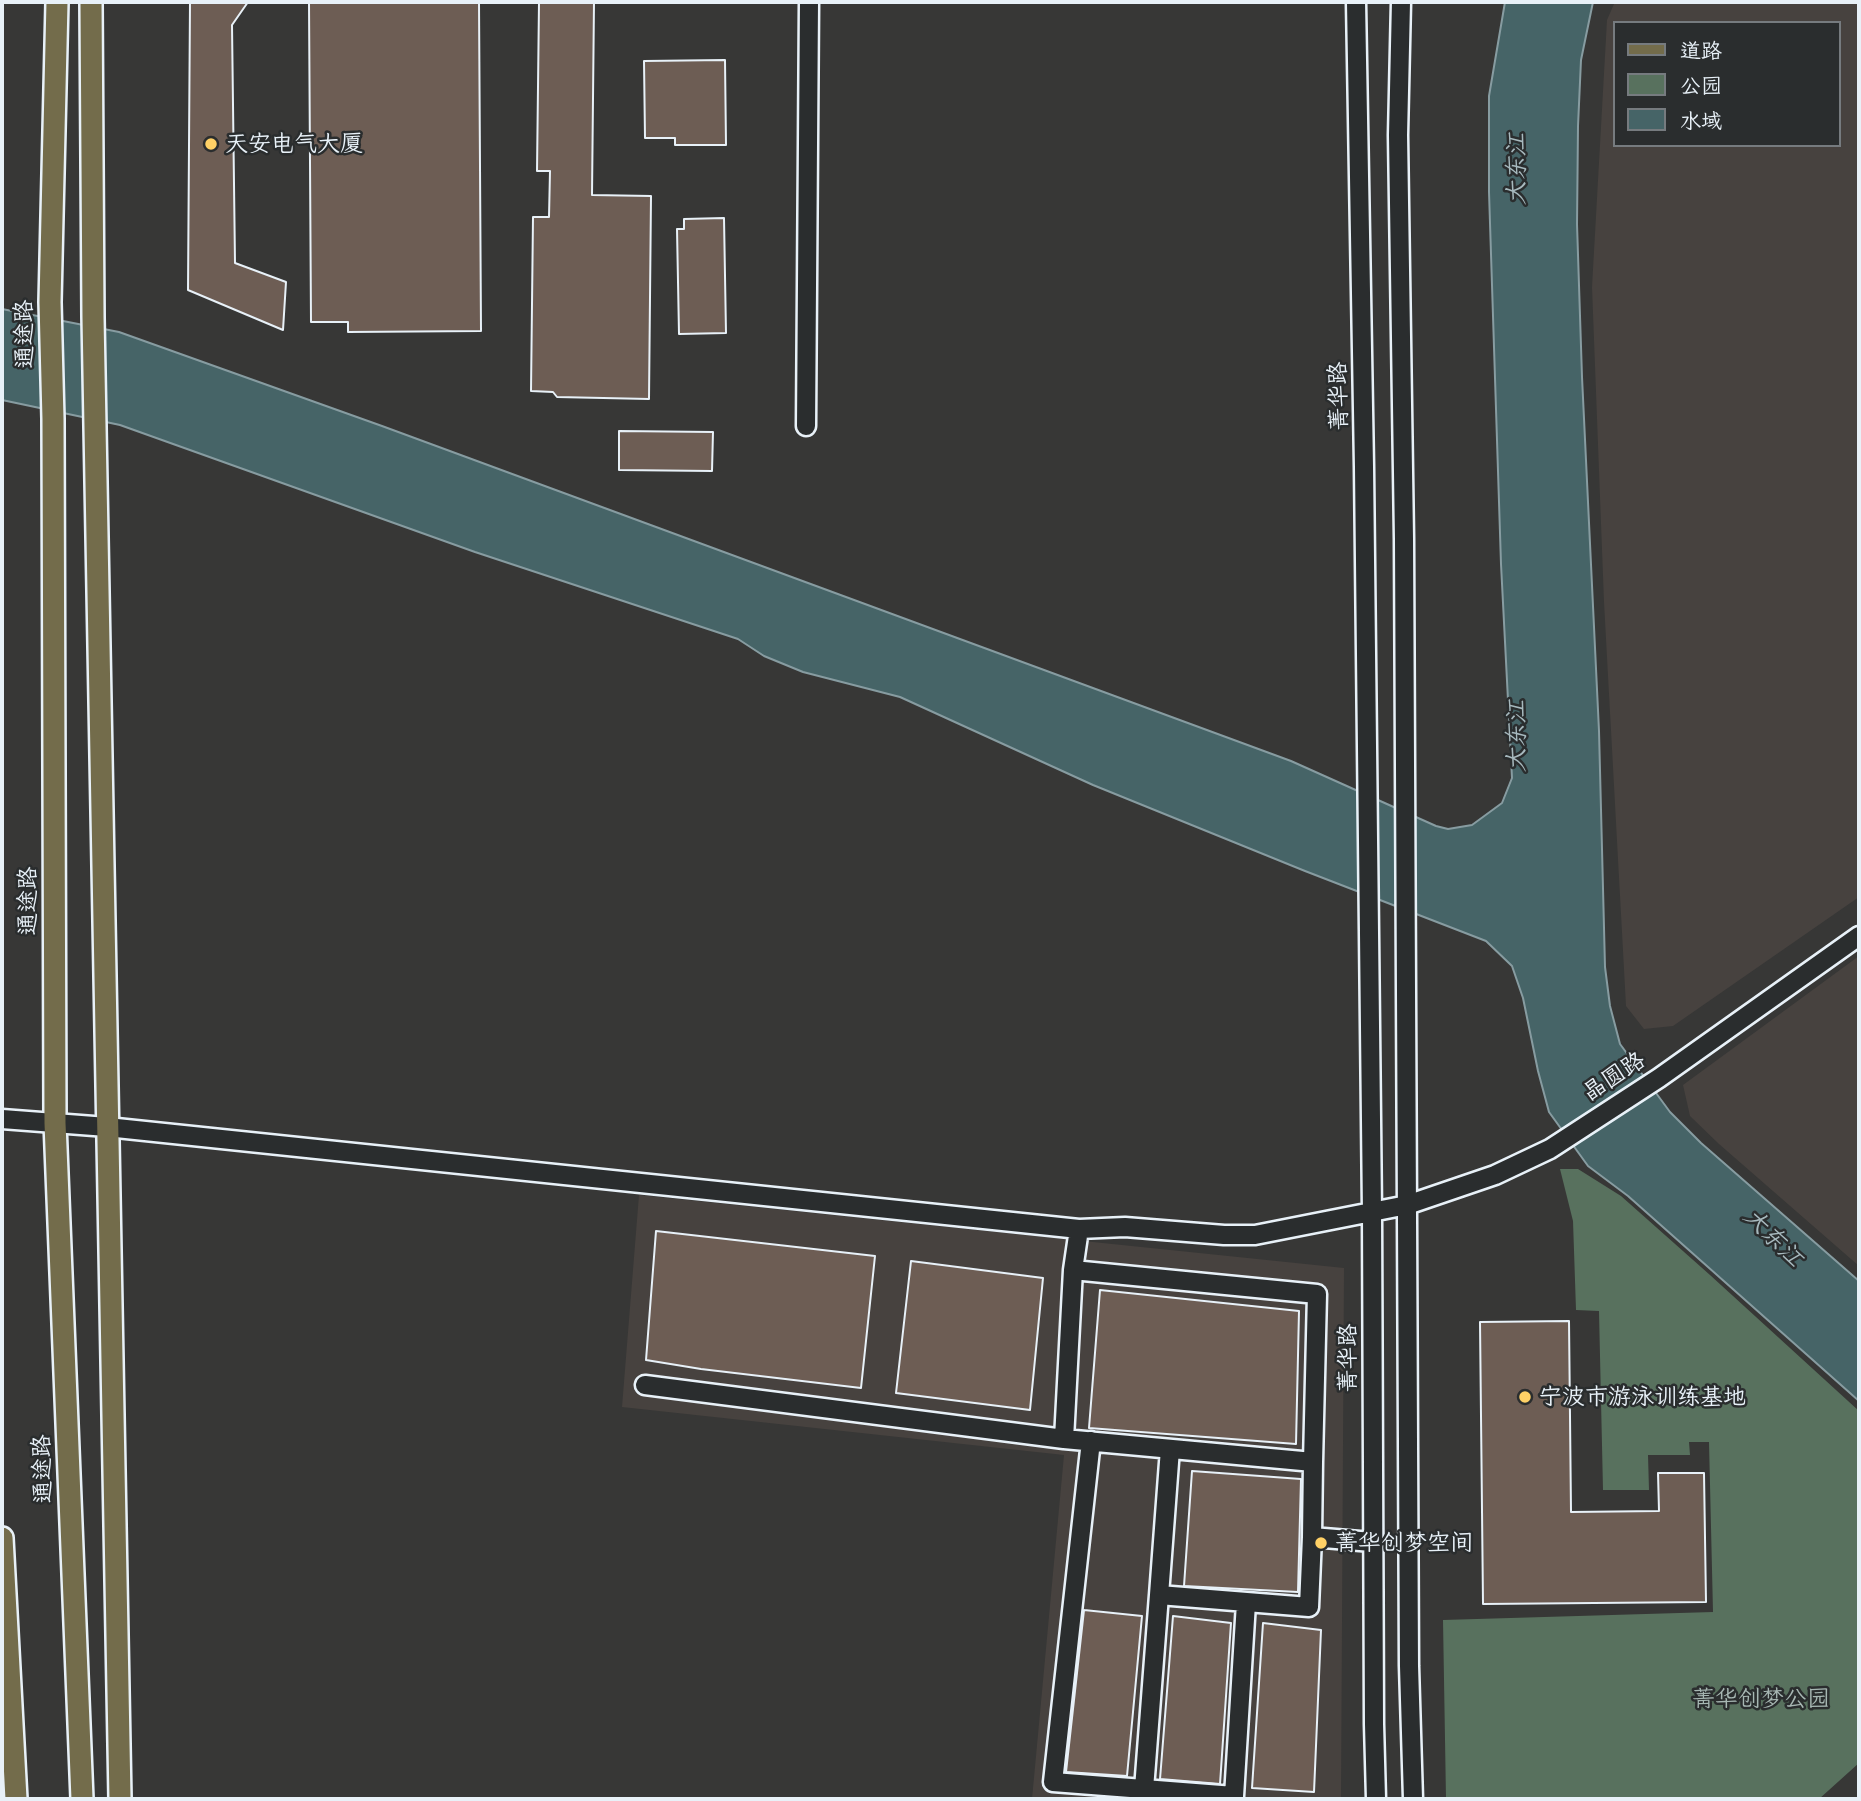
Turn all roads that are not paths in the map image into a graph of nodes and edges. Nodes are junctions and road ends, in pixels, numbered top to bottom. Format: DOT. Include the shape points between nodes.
graph roads {
  1 [pos="57,2"];
  2 [pos="91,2"];
  3 [pos="808,2"];
  4 [pos="1356,2"];
  5 [pos="1401,2"];
  6 [pos="806,426"];
  7 [pos="1859,936"];
  8 [pos="2,1119"];
  9 [pos="55,1123"];
  10 [pos="107,1127"];
  11 [pos="1407,1205"];
  12 [pos="1372,1212"];
  13 [pos="1079,1229"];
  14 [pos="1073,1270"];
  15 [pos="645,1385"];
  16 [pos="1064,1439"];
  17 [pos="1091,1441"];
  18 [pos="1170,1449"];
  19 [pos="1313,1462"];
  20 [pos="1312,1537"];
  21 [pos="2,1538"];
  22 [pos="1373,1542"];
  23 [pos="1159,1595"];
  24 [pos="1246,1603"];
  25 [pos="1144,1788"];
  26 [pos="16,1799"];
  27 [pos="82,1799"];
  28 [pos="120,1799"];
  29 [pos="1376,1799"];
  30 [pos="1413,1799"];
  1 -- 9 [label="main road, 通途路" via="50,302"];
  2 -- 10 [label="main road"];
  3 -- 6 [label="street"];
  4 -- 12 [label="street, 菁华路"];
  5 -- 11 [label="street" via="1398,135"];
  7 -- 11 [label="street, 晶圆路" via="1550,1149 1495,1175"];
  8 -- 9 [label="street, 晶圆路"];
  9 -- 10 [label="street, 晶圆路"];
  9 -- 27 [label="main road, 通途路"];
  10 -- 13 [label="street, 晶圆路"];
  10 -- 28 [label="main road"];
  11 -- 12 [label="street, 晶圆路"];
  11 -- 30 [label="street"];
  12 -- 13 [label="street, 晶圆路" via="1255,1235 1125,1227"];
  12 -- 22 [label="street, 菁华路"];
  13 -- 14 [label="street"];
  14 -- 16 [label="street"];
  14 -- 19 [label="street" via="1317,1294"];
  15 -- 16 [label="street"];
  16 -- 17 [label="street"];
  17 -- 18 [label="street"];
  17 -- 25 [label="street" via="1054,1782"];
  18 -- 19 [label="street"];
  18 -- 23 [label="street"];
  19 -- 20 [label="street"];
  20 -- 22 [label="street"];
  20 -- 24 [label="street" via="1309,1607"];
  21 -- 26 [label="main road"];
  22 -- 29 [label="street, 菁华路"];
  23 -- 24 [label="street"];
  23 -- 25 [label="street"];
  24 -- 25 [label="street" via="1234,1796"];
}
